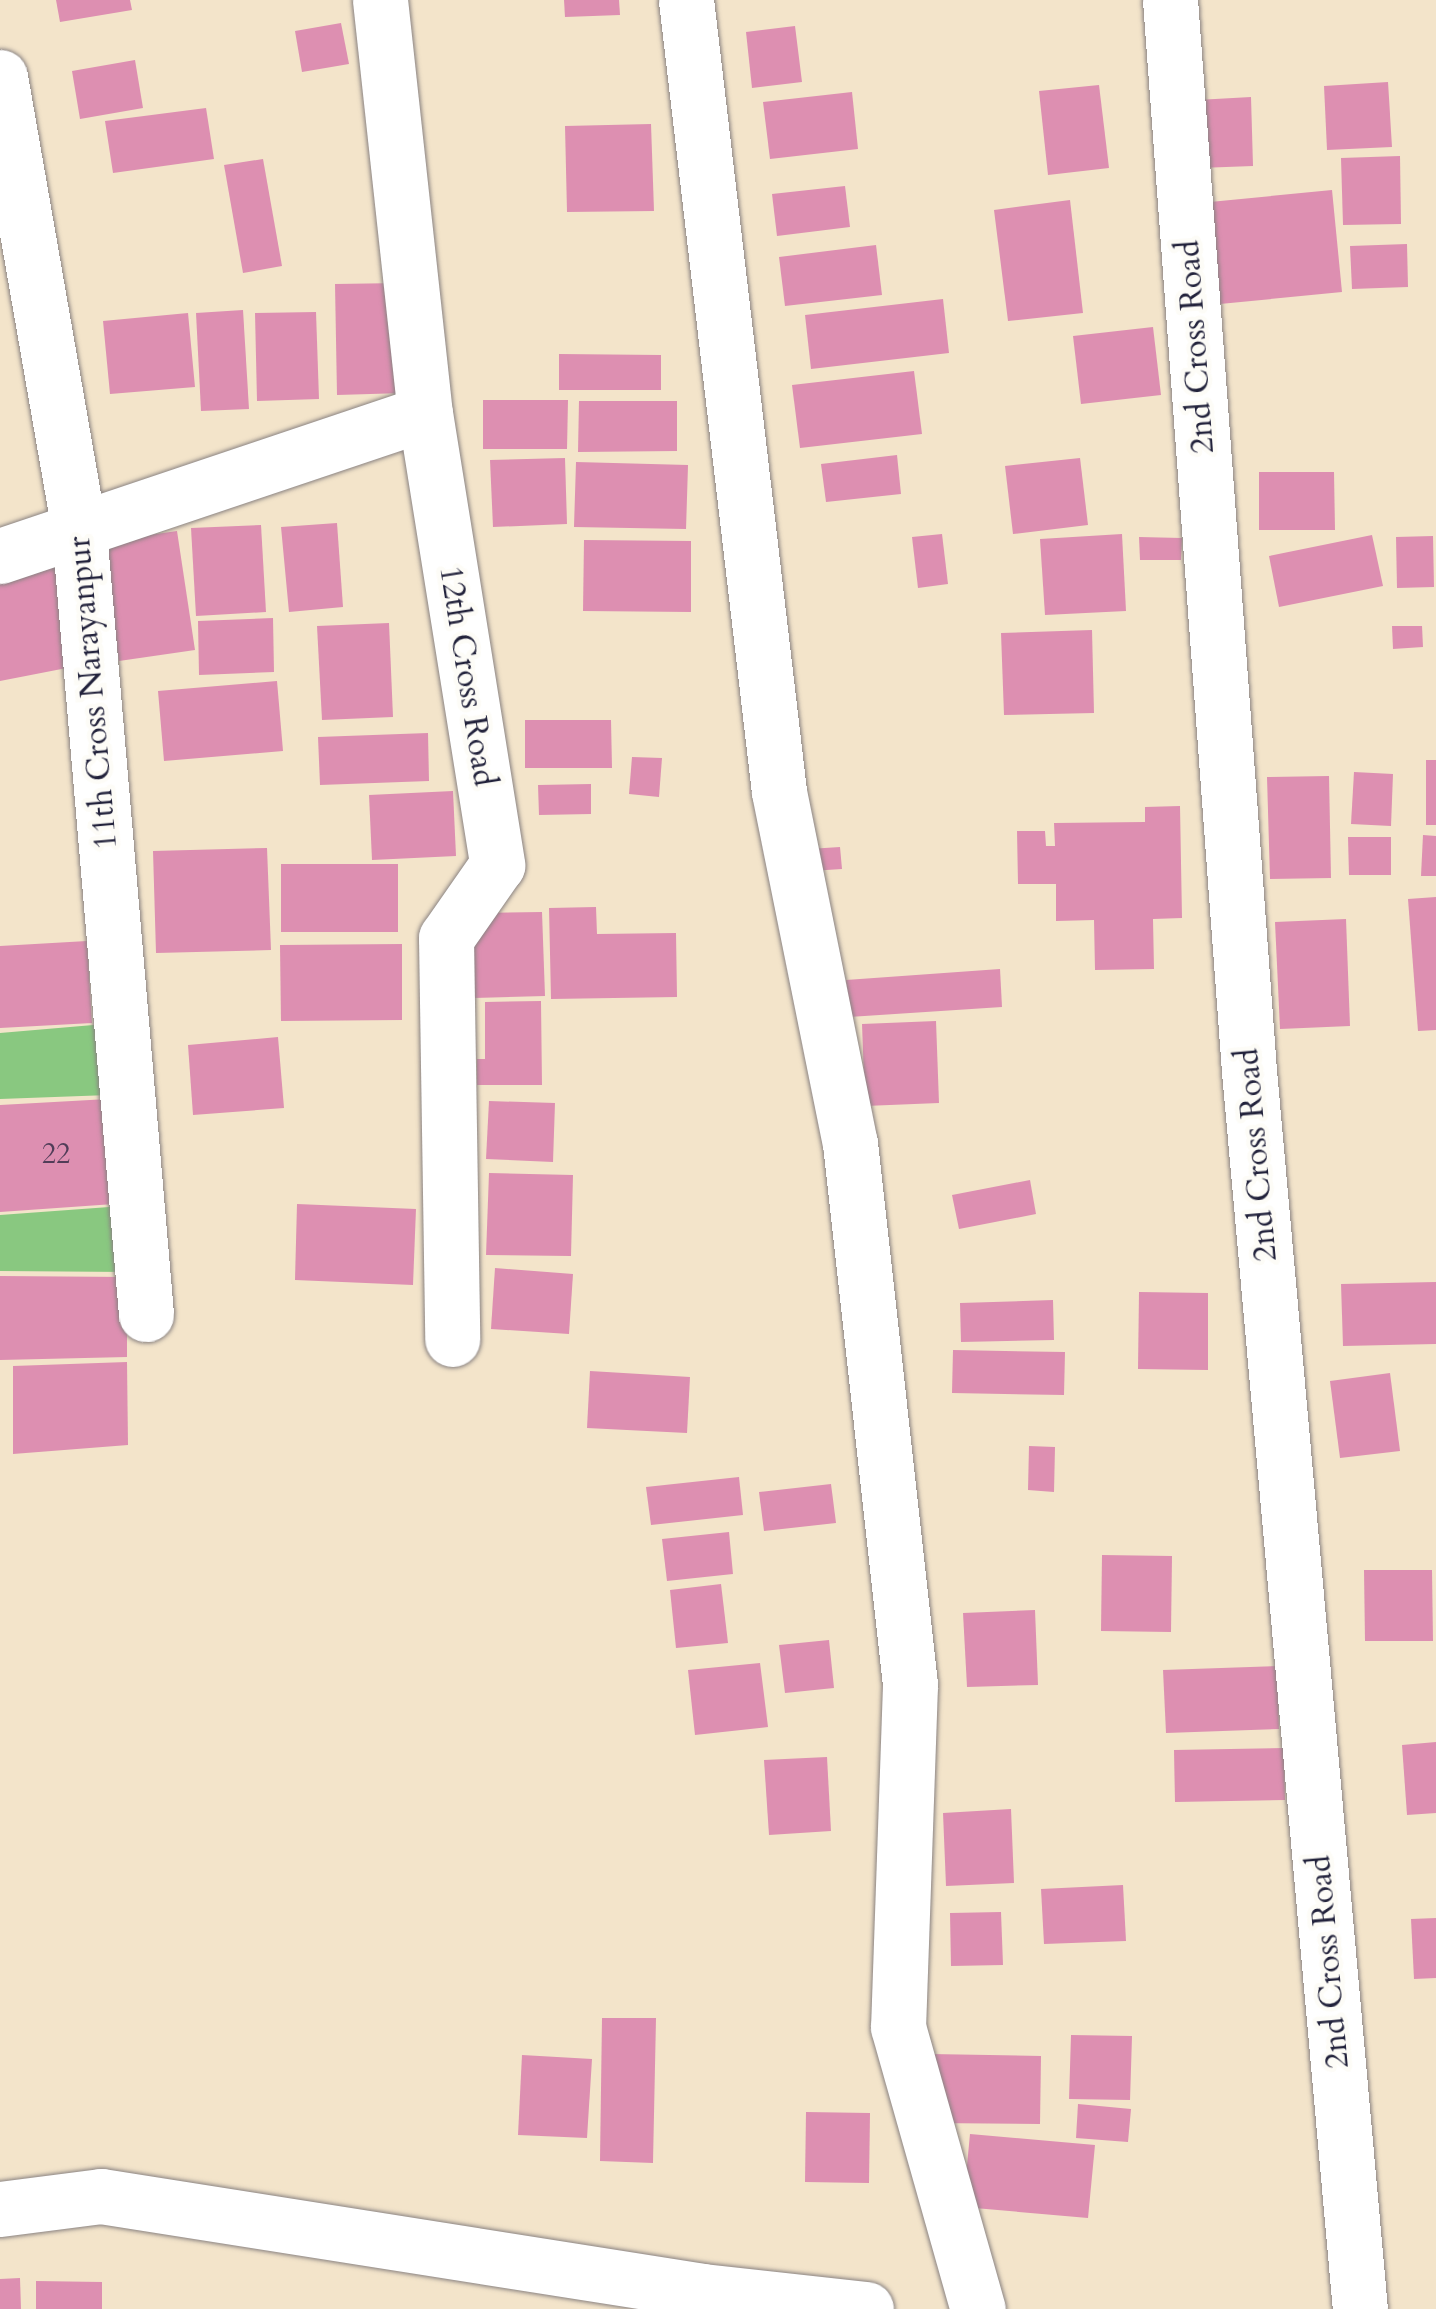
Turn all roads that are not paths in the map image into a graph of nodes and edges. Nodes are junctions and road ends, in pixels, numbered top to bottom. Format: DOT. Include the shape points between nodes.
graph roads {
  1 [pos="380,0"];
  2 [pos="686,0"];
  3 [pos="1170,0"];
  4 [pos="0,77"];
  5 [pos="425,413"];
  6 [pos="80,531"];
  7 [pos="0,556"];
  8 [pos="146,1314"];
  9 [pos="452,1339"];
  10 [pos="0,2209"];
  11 [pos="704,2300"];
  12 [pos="866,2309"];
  13 [pos="978,2309"];
  14 [pos="1360,2309"];
  1 -- 5 [label="street, 12th Cross Road"];
  2 -- 13 [label="street" via="779,792 850,1143 906,1646 898,2027"];
  3 -- 14 [label="street, 2nd Cross Road" via="1249,1072"];
  4 -- 6 [label="street, 11th Cross Narayanpur"];
  5 -- 6 [label="street"];
  5 -- 9 [label="street, 12th Cross Road" via="497,865 446,938"];
  6 -- 7 [label="street"];
  6 -- 8 [label="street, 11th Cross Narayanpur"];
  10 -- 11 [label="street" via="101,2196"];
  11 -- 12 [label="street"];
}
